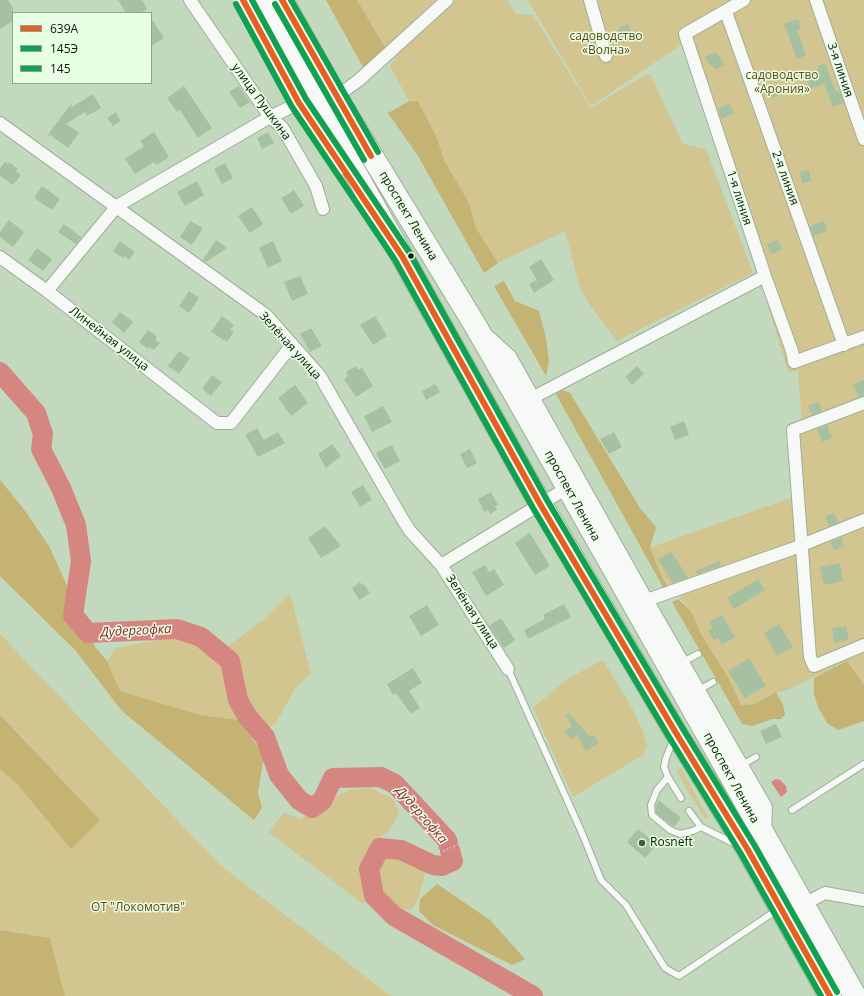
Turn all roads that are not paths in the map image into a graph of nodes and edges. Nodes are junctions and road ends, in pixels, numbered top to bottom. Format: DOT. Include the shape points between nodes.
graph roads {
  1 [pos="190,0"];
  2 [pos="243,0"];
  3 [pos="259,0"];
  4 [pos="282,0"];
  5 [pos="447,0"];
  6 [pos="590,0"];
  7 [pos="744,0"];
  8 [pos="816,0"];
  9 [pos="726,12"];
  10 [pos="606,56"];
  11 [pos="336,97"];
  12 [pos="299,103"];
  13 [pos="270,117"];
  14 [pos="0,122"];
  15 [pos="864,139"];
  16 [pos="117,206"];
  17 [pos="323,209"];
  18 [pos="388,234"];
  19 [pos="0,257"];
  20 [pos="765,276"];
  21 [pos="47,291"];
  22 [pos="475,325"];
  23 [pos="864,337"];
  24 [pos="288,342"];
  25 [pos="844,344"];
  26 [pos="534,397"];
  27 [pos="864,403"];
  28 [pos="567,488"];
  29 [pos="540,504"];
  30 [pos="864,520"];
  31 [pos="800,544"];
  32 [pos="441,565"];
  33 [pos="647,600"];
  34 [pos="864,646"];
  35 [pos="698,654"];
  36 [pos="683,662"];
  37 [pos="508,669"];
  38 [pos="713,682"];
  39 [pos="699,690"];
  40 [pos="676,733"];
  41 [pos="756,757"];
  42 [pos="864,764"];
  43 [pos="742,765"];
  44 [pos="668,777"];
  45 [pos="681,798"];
  46 [pos="792,810"];
  47 [pos="689,811"];
  48 [pos="700,827"];
  49 [pos="756,844"];
  50 [pos="864,900"];
  51 [pos="802,905"];
  52 [pos="780,908"];
  53 [pos="830,996"];
  54 [pos="855,996"];
  1 -- 13 [label="street, улица Пушкина"];
  2 -- 12 [label="main road, проспект Ленина"];
  3 -- 18 [label="highway"];
  4 -- 11 [label="highway, проспект Ленина"];
  5 -- 11 [label="street" via="359,80"];
  6 -- 10 [label="street"];
  7 -- 9 [label="street"];
  8 -- 15 [label="street, 3-я линия"];
  9 -- 20 [label="street, 1-я линия" via="685,34"];
  9 -- 25 [label="street, 2-я линия"];
  11 -- 22 [label="highway, проспект Ленина"];
  12 -- 13 [label="street"];
  12 -- 18 [label="main road, проспект Ленина"];
  13 -- 16 [label="street"];
  13 -- 17 [label="street, улица Пушкина" via="282,127 316,186"];
  14 -- 16 [label="street, Зелёная улица"];
  16 -- 21 [label="street"];
  16 -- 24 [label="street, Зелёная улица" via="266,316"];
  18 -- 29 [label="highway, проспект Ленина"];
  19 -- 21 [label="street, Линейная улица"];
  20 -- 25 [label="street, 1-я линия" via="794,362"];
  20 -- 26 [label="street"];
  21 -- 24 [label="street, Линейная улица" via="217,423 232,423"];
  22 -- 26 [label="street" via="510,356"];
  22 -- 28 [label="highway, проспект Ленина"];
  23 -- 25 [label="street"];
  24 -- 32 [label="street, Зелёная улица" via="320,376 410,531"];
  26 -- 33 [label="street"];
  27 -- 31 [label="street" via="792,430"];
  28 -- 29 [label="street"];
  28 -- 49 [label="highway, проспект Ленина"];
  29 -- 32 [label="street"];
  29 -- 40 [label="highway, проспект Ленина"];
  30 -- 31 [label="street"];
  31 -- 33 [label="street"];
  31 -- 34 [label="street" via="810,657 814,666"];
  32 -- 37 [label="street, Зелёная улица"];
  33 -- 36 [label="street"];
  35 -- 36 [label="lane"];
  36 -- 39 [label="street"];
  37 -- 52 [label="lane" via="601,880 626,905 665,968 679,976"];
  38 -- 39 [label="lane"];
  39 -- 43 [label="street"];
  40 -- 44 [label="lane" via="664,767"];
  40 -- 49 [label="highway, проспект Ленина"];
  41 -- 43 [label="lane"];
  42 -- 46 [label="lane"];
  43 -- 49 [label="street" via="766,807"];
  44 -- 45 [label="lane"];
  44 -- 48 [label="lane" via="655,795 651,805 652,815 670,830 680,834"];
  47 -- 48 [label="lane"];
  48 -- 49 [label="lane" via="713,835"];
  49 -- 51 [label="highway, проспект Ленина"];
  49 -- 52 [label="highway, проспект Ленина"];
  50 -- 51 [label="street" via="825,893"];
  51 -- 54 [label="highway, проспект Ленина"];
  52 -- 53 [label="highway, проспект Ленина"];
}
